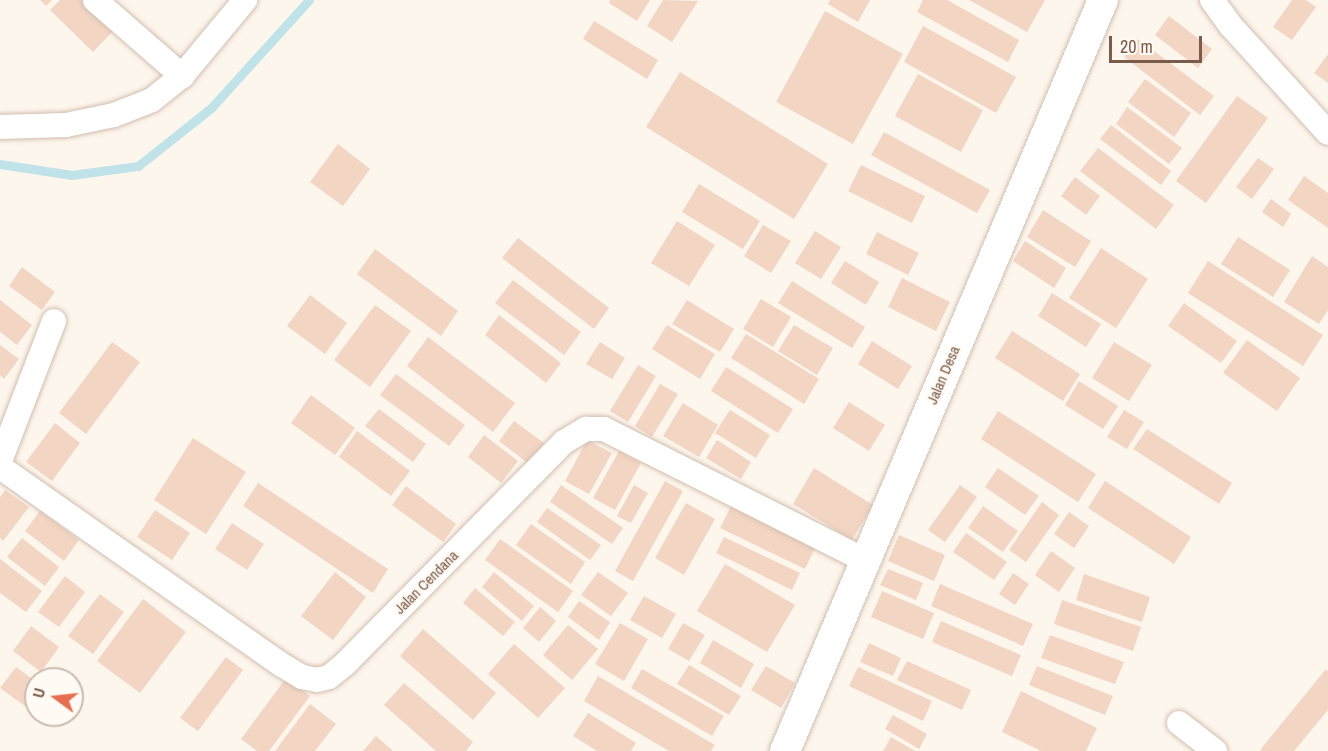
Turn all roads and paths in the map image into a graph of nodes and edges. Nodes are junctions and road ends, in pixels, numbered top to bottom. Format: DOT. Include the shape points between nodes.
graph roads {
  1 [pos="95,0"];
  2 [pos="245,0"];
  3 [pos="1103,0"];
  4 [pos="1212,0"];
  5 [pos="182,76"];
  6 [pos="0,127"];
  7 [pos="1328,134"];
  8 [pos="54,321"];
  9 [pos="0,462"];
  10 [pos="0,466"];
  11 [pos="865,560"];
  12 [pos="1179,723"];
  13 [pos="785,751"];
  14 [pos="1215,751"];
  1 -- 5 [label="street"];
  2 -- 5 [label="street"];
  3 -- 11 [label="street, Jalan Desa"];
  4 -- 7 [label="street"];
  5 -- 6 [label="street" via="152,100 114,115 66,125"];
  8 -- 9 [label="street"];
  10 -- 11 [label="street, Jalan Cendana" via="282,665 317,680 329,677 345,664 564,442 586,429 604,429"];
  11 -- 13 [label="street, Jalan Desa"];
  12 -- 14 [label="street"];
}
